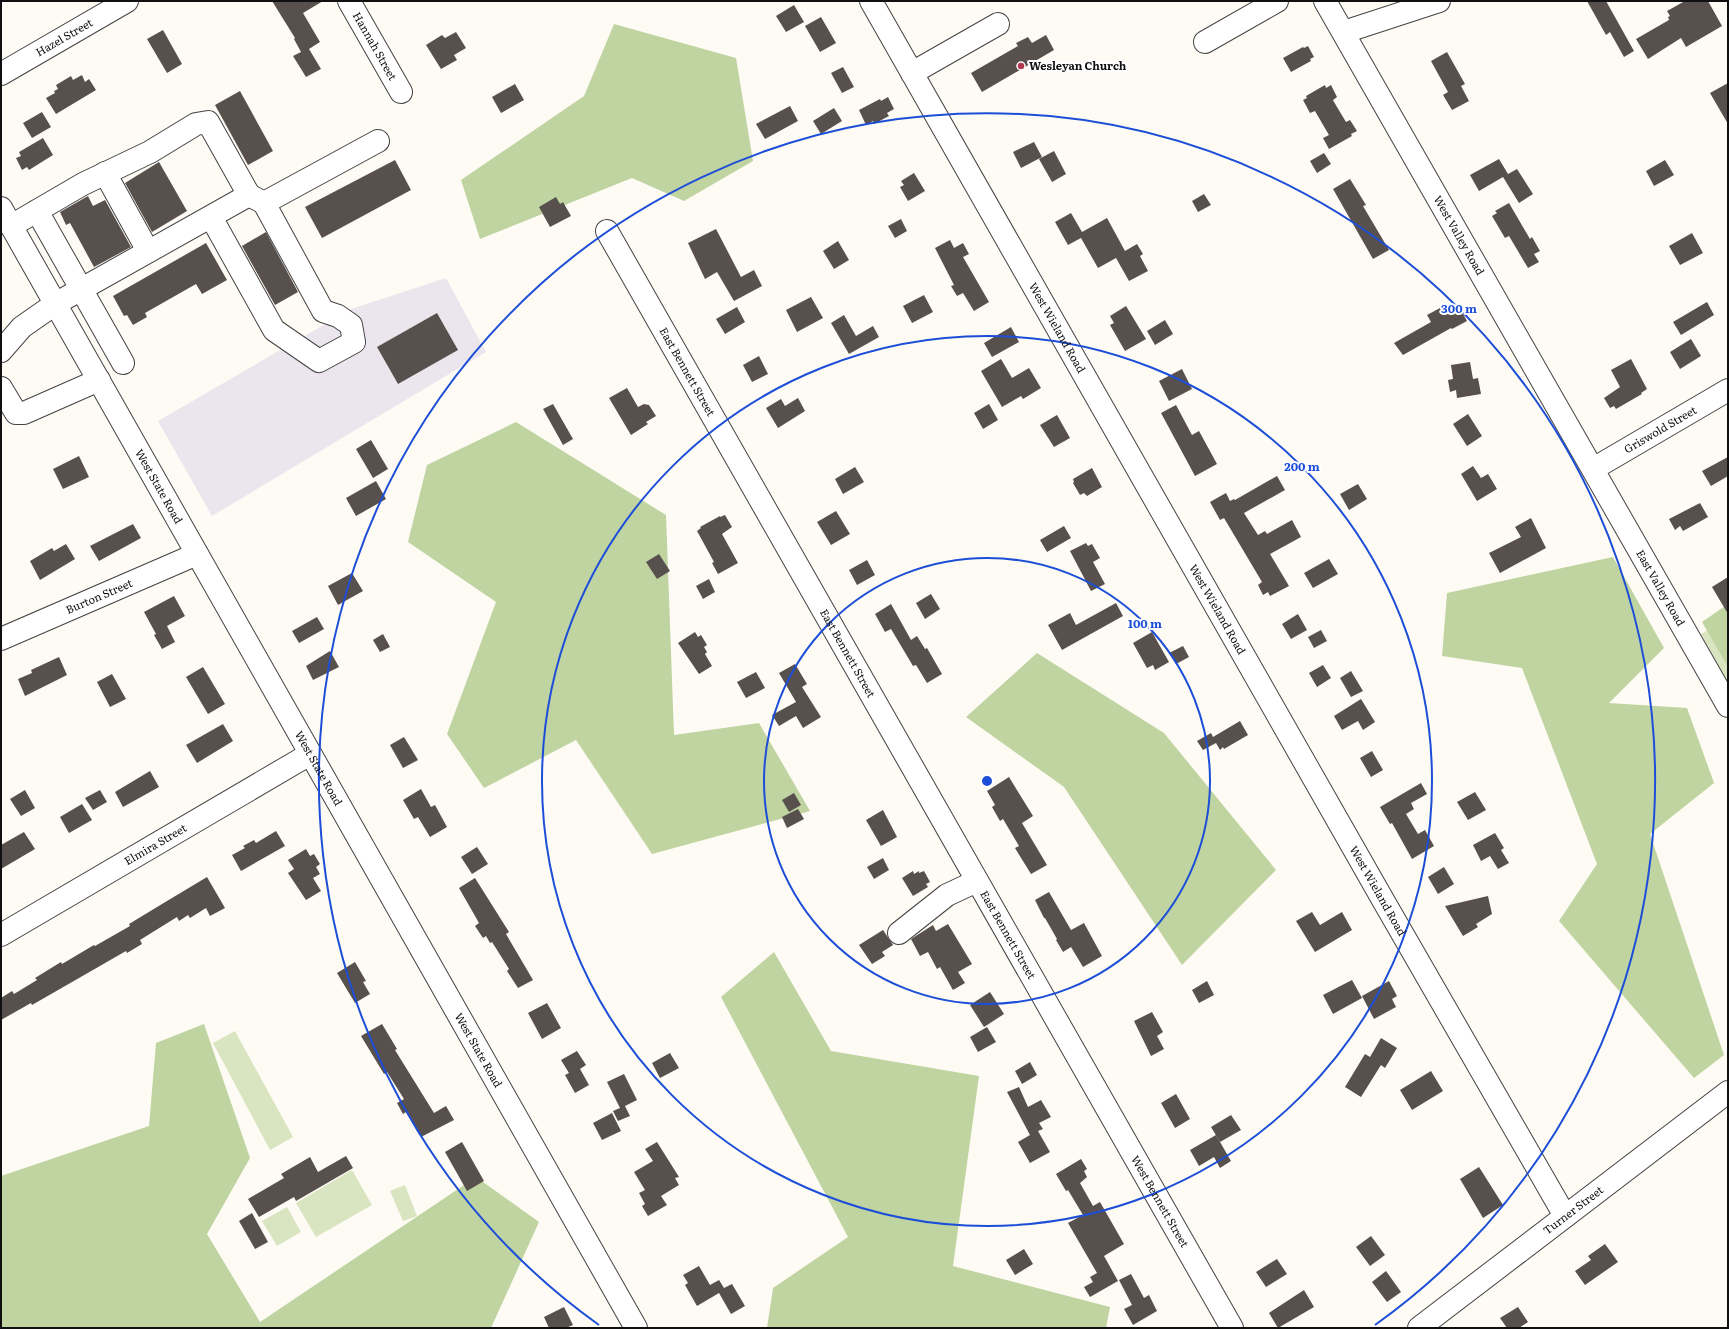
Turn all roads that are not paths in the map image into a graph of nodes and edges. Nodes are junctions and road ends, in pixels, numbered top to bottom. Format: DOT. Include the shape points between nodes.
graph roads {
  1 [pos="127,1"];
  2 [pos="349,1"];
  3 [pos="871,1"];
  4 [pos="1277,1"];
  5 [pos="1325,1"];
  6 [pos="1439,1"];
  7 [pos="998,24"];
  8 [pos="1344,32"];
  9 [pos="1205,42"];
  10 [pos="912,73"];
  11 [pos="1,74"];
  12 [pos="401,92"];
  13 [pos="378,141"];
  14 [pos="105,174"];
  15 [pos="257,199"];
  16 [pos="37,211"];
  17 [pos="6,217"];
  18 [pos="210,217"];
  19 [pos="607,230"];
  20 [pos="148,251"];
  21 [pos="81,289"];
  22 [pos="55,304"];
  23 [pos="1,351"];
  24 [pos="123,363"];
  25 [pos="99,380"];
  26 [pos="1,388"];
  27 [pos="1728,390"];
  28 [pos="1593,469"];
  29 [pos="197,554"];
  30 [pos="1,639"];
  31 [pos="1728,706"];
  32 [pos="310,754"];
  33 [pos="977,881"];
  34 [pos="899,933"];
  35 [pos="1,935"];
  36 [pos="1088,1076"];
  37 [pos="1728,1092"];
  38 [pos="1565,1216"];
  39 [pos="636,1328"];
  40 [pos="1232,1328"];
  41 [pos="1418,1328"];
  1 -- 11 [label="street, Hazel Street"];
  2 -- 12 [label="street, Hannah Street"];
  3 -- 10 [label="street, West Wieland Road"];
  4 -- 9 [label="street"];
  5 -- 8 [label="street, West Valley Road"];
  6 -- 8 [label="street"];
  7 -- 10 [label="street"];
  8 -- 28 [label="street, West Valley Road"];
  10 -- 38 [label="street, West Wieland Road"];
  13 -- 15 [label="street"];
  14 -- 15 [label="street" via="150,152 196,124 208,122"];
  14 -- 16 [label="street"];
  14 -- 20 [label="street"];
  15 -- 18 [label="street"];
  15 -- 18 [label="street" via="322,311 338,316 351,325 354,342 318,361 274,330"];
  16 -- 17 [label="street"];
  16 -- 21 [label="street"];
  17 -- 22 [label="street, West State Road"];
  18 -- 20 [label="street"];
  19 -- 33 [label="street, East Bennett Street"];
  20 -- 21 [label="street"];
  21 -- 22 [label="street"];
  21 -- 24 [label="street"];
  22 -- 23 [label="street" via="22,327"];
  22 -- 25 [label="street, West State Road"];
  25 -- 26 [label="street" via="24,413 16,413"];
  25 -- 29 [label="street, West State Road"];
  27 -- 28 [label="street, Griswold Street"];
  28 -- 31 [label="street, East Valley Road"];
  29 -- 30 [label="street, Burton Street"];
  29 -- 32 [label="street, West State Road"];
  32 -- 35 [label="street, Elmira Street"];
  32 -- 39 [label="street, West State Road"];
  33 -- 34 [label="street" via="946,895"];
  33 -- 36 [label="street, East Bennett Street"];
  36 -- 40 [label="street, West Bennett Street"];
  37 -- 38 [label="street, Turner Street"];
  38 -- 41 [label="street, Turner Street"];
}
